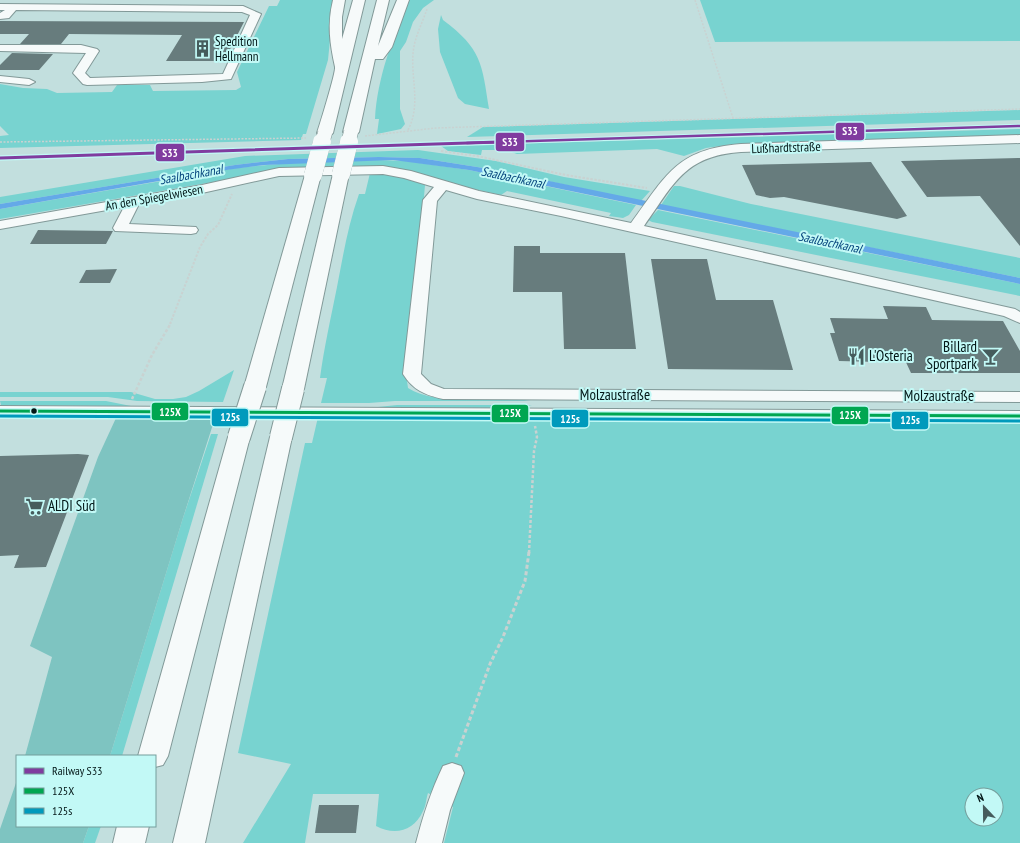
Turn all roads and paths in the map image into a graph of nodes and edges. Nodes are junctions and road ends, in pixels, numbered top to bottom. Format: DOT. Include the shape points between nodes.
graph roads {
  1 [pos="252,0"];
  2 [pos="339,0"];
  3 [pos="359,0"];
  4 [pos="383,0"];
  5 [pos="403,0"];
  6 [pos="695,0"];
  7 [pos="0,3"];
  8 [pos="0,7"];
  9 [pos="13,7"];
  10 [pos="427,9"];
  11 [pos="0,16"];
  12 [pos="0,48"];
  13 [pos="366,71"];
  14 [pos="342,72"];
  15 [pos="0,79"];
  16 [pos="29,82"];
  17 [pos="1020,109"];
  18 [pos="733,118"];
  19 [pos="408,130"];
  20 [pos="357,134"];
  21 [pos="309,138"];
  22 [pos="1020,139"];
  23 [pos="0,142"];
  24 [pos="441,151"];
  25 [pos="336,172"];
  26 [pos="236,181"];
  27 [pos="442,186"];
  28 [pos="661,194"];
  29 [pos="131,201"];
  30 [pos="0,225"];
  31 [pos="635,228"];
  32 [pos="191,230"];
  33 [pos="1020,318"];
  34 [pos="1020,397"];
  35 [pos="131,403"];
  36 [pos="0,411"];
  37 [pos="534,413"];
  38 [pos="1020,416"];
  39 [pos="152,755"];
  40 [pos="452,773"];
  41 [pos="133,827"];
  42 [pos="129,843"];
  43 [pos="189,843"];
  44 [pos="429,843"];
  1 -- 7 [label="street" via="227,4"];
  2 -- 14 [label="highway" via="334,41"];
  3 -- 14 [label="highway"];
  4 -- 13 [label="highway"];
  5 -- 13 [label="highway" via="385,47"];
  6 -- 18 [label="path"];
  8 -- 9 [label="street"];
  9 -- 11 [label="street" via="5,16"];
  9 -- 12 [label="street" via="244,9 256,14 227,77 202,80 87,82 79,73 93,51 80,48"];
  10 -- 19 [label="path" via="413,53 415,94 413,122"];
  13 -- 20 [label="highway"];
  14 -- 39 [label="highway, bridge"];
  15 -- 16 [label="street"];
  17 -- 18 [label="path"];
  18 -- 19 [label="path"];
  19 -- 20 [label="path" via="385,135"];
  20 -- 25 [label="highway, bridge"];
  21 -- 23 [label="path"];
  22 -- 28 [label="street, Lußhardtstraße" via="717,150 697,157 683,166"];
  24 -- 28 [label="path"];
  25 -- 26 [label="street, An den Spiegelwiesen" via="279,172"];
  25 -- 27 [label="street" via="369,169 396,172"];
  25 -- 43 [label="highway, bridge" via="293,389"];
  26 -- 29 [label="street, An den Spiegelwiesen"];
  26 -- 35 [label="path" via="232,197 218,225 208,234 200,247 172,321 152,355"];
  27 -- 31 [label="street"];
  27 -- 34 [label="street, Molzaustraße" via="430,200 412,374 423,387 433,391 443,394"];
  28 -- 31 [label="street, Lußhardtstraße"];
  29 -- 30 [label="street, An den Spiegelwiesen"];
  29 -- 32 [label="street" via="132,206 120,228"];
  31 -- 33 [label="street" via="1010,312"];
  36 -- 37 [label="street"];
  37 -- 38 [label="street"];
  37 -- 40 [label="path" via="536,437 531,537 525,581 462,737"];
  40 -- 44 [label="street" via="437,810"];
  41 -- 42 [label="highway"];
}
